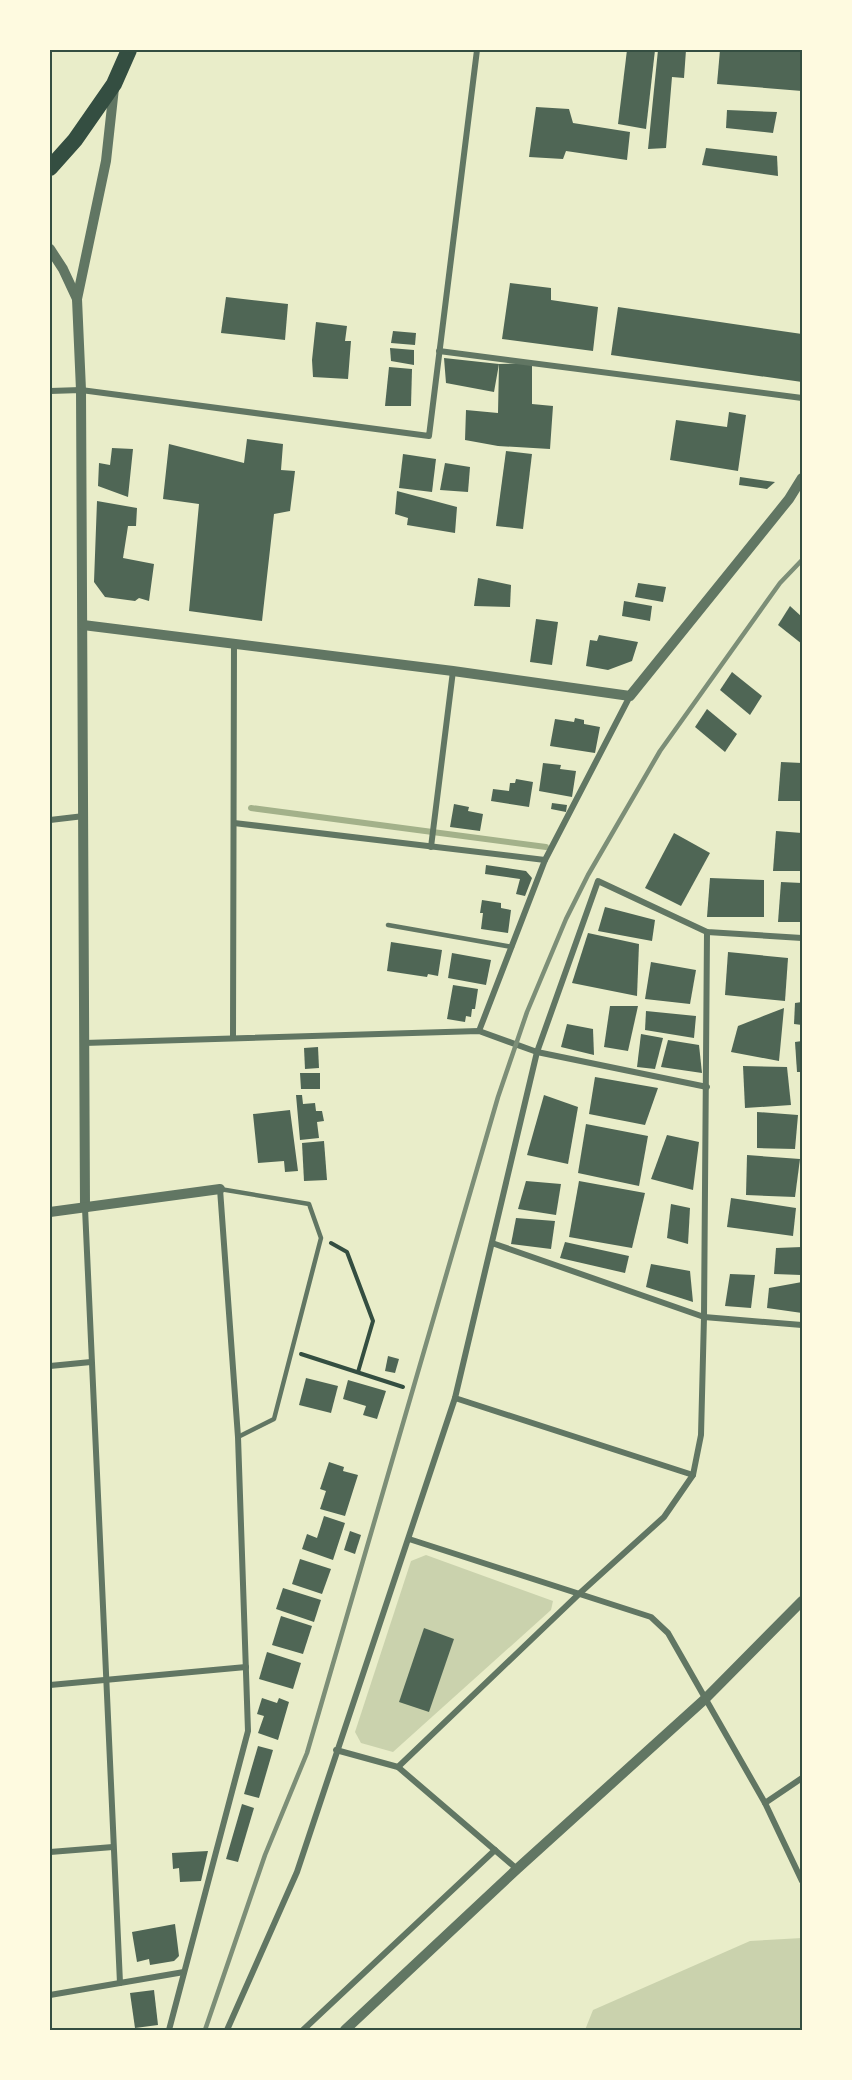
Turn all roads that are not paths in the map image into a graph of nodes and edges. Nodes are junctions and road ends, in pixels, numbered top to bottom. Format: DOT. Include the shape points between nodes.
graph roads {
  1 [pos="129,50"];
  2 [pos="477,50"];
  3 [pos="114,84"];
  4 [pos="50,168"];
  5 [pos="50,249"];
  6 [pos="77,300"];
  7 [pos="440,351"];
  8 [pos="81,390"];
  9 [pos="50,391"];
  10 [pos="802,398"];
  11 [pos="802,478"];
  12 [pos="83,625"];
  13 [pos="234,643"];
  14 [pos="453,671"];
  15 [pos="630,696"];
  16 [pos="84,816"];
  17 [pos="50,820"];
  18 [pos="234,823"];
  19 [pos="431,847"];
  20 [pos="545,860"];
  21 [pos="388,925"];
  22 [pos="707,932"];
  23 [pos="802,938"];
  24 [pos="512,947"];
  25 [pos="479,1031"];
  26 [pos="233,1038"];
  27 [pos="84,1043"];
  28 [pos="537,1052"];
  29 [pos="707,1087"];
  30 [pos="220,1189"];
  31 [pos="85,1208"];
  32 [pos="50,1212"];
  33 [pos="492,1243"];
  34 [pos="704,1317"];
  35 [pos="802,1325"];
  36 [pos="91,1362"];
  37 [pos="50,1366"];
  38 [pos="455,1398"];
  39 [pos="238,1437"];
  40 [pos="693,1475"];
  41 [pos="409,1539"];
  42 [pos="580,1593"];
  43 [pos="802,1600"];
  44 [pos="246,1667"];
  45 [pos="106,1680"];
  46 [pos="50,1685"];
  47 [pos="705,1699"];
  48 [pos="336,1750"];
  49 [pos="398,1767"];
  50 [pos="802,1778"];
  51 [pos="765,1803"];
  52 [pos="113,1847"];
  53 [pos="495,1850"];
  54 [pos="50,1852"];
  55 [pos="517,1869"];
  56 [pos="802,1881"];
  57 [pos="184,1972"];
  58 [pos="120,1983"];
  59 [pos="50,1995"];
  60 [pos="169,2031"];
  61 [pos="227,2031"];
  62 [pos="303,2031"];
  63 [pos="345,2031"];
  1 -- 3 [label="highway"];
  2 -- 7 [label="street"];
  3 -- 4 [label="highway"];
  3 -- 6 [label="street" via="106,160"];
  5 -- 6 [label="street"];
  6 -- 8 [label="street"];
  7 -- 8 [label="street" via="429,436"];
  7 -- 10 [label="street"];
  8 -- 9 [label="street"];
  8 -- 12 [label="street"];
  11 -- 15 [label="street"];
  12 -- 13 [label="street"];
  12 -- 16 [label="street"];
  13 -- 14 [label="street"];
  13 -- 18 [label="street"];
  14 -- 15 [label="street"];
  14 -- 19 [label="street"];
  15 -- 20 [label="street"];
  16 -- 17 [label="street"];
  16 -- 27 [label="street"];
  18 -- 19 [label="street"];
  18 -- 26 [label="street"];
  19 -- 20 [label="street"];
  20 -- 24 [label="street"];
  21 -- 24 [label="lane"];
  22 -- 23 [label="street"];
  22 -- 28 [label="street" via="598,881"];
  22 -- 29 [label="street"];
  24 -- 25 [label="street"];
  25 -- 26 [label="street"];
  25 -- 28 [label="street"];
  26 -- 27 [label="street"];
  27 -- 31 [label="street"];
  28 -- 29 [label="street"];
  28 -- 33 [label="street"];
  29 -- 34 [label="street"];
  30 -- 31 [label="street"];
  30 -- 39 [label="street"];
  30 -- 39 [label="lane" via="309,1204 321,1238 274,1419"];
  31 -- 32 [label="street"];
  31 -- 36 [label="street"];
  33 -- 34 [label="street"];
  33 -- 38 [label="street"];
  34 -- 35 [label="street"];
  34 -- 40 [label="street" via="701,1435"];
  36 -- 37 [label="street"];
  36 -- 45 [label="street"];
  38 -- 40 [label="street"];
  38 -- 41 [label="street"];
  39 -- 44 [label="street"];
  40 -- 42 [label="street" via="664,1517"];
  41 -- 42 [label="street"];
  41 -- 48 [label="street"];
  42 -- 47 [label="street" via="651,1617 668,1633"];
  42 -- 49 [label="street"];
  43 -- 47 [label="street"];
  44 -- 45 [label="street"];
  44 -- 57 [label="street" via="248,1731"];
  45 -- 46 [label="street"];
  45 -- 52 [label="street"];
  47 -- 51 [label="street"];
  47 -- 55 [label="street"];
  48 -- 49 [label="street"];
  48 -- 61 [label="street" via="297,1872"];
  49 -- 53 [label="street"];
  50 -- 51 [label="street"];
  51 -- 56 [label="street"];
  52 -- 54 [label="street"];
  52 -- 58 [label="street"];
  53 -- 55 [label="street"];
  53 -- 62 [label="street"];
  55 -- 63 [label="street"];
  57 -- 58 [label="street"];
  57 -- 60 [label="street"];
  58 -- 59 [label="street"];
}
